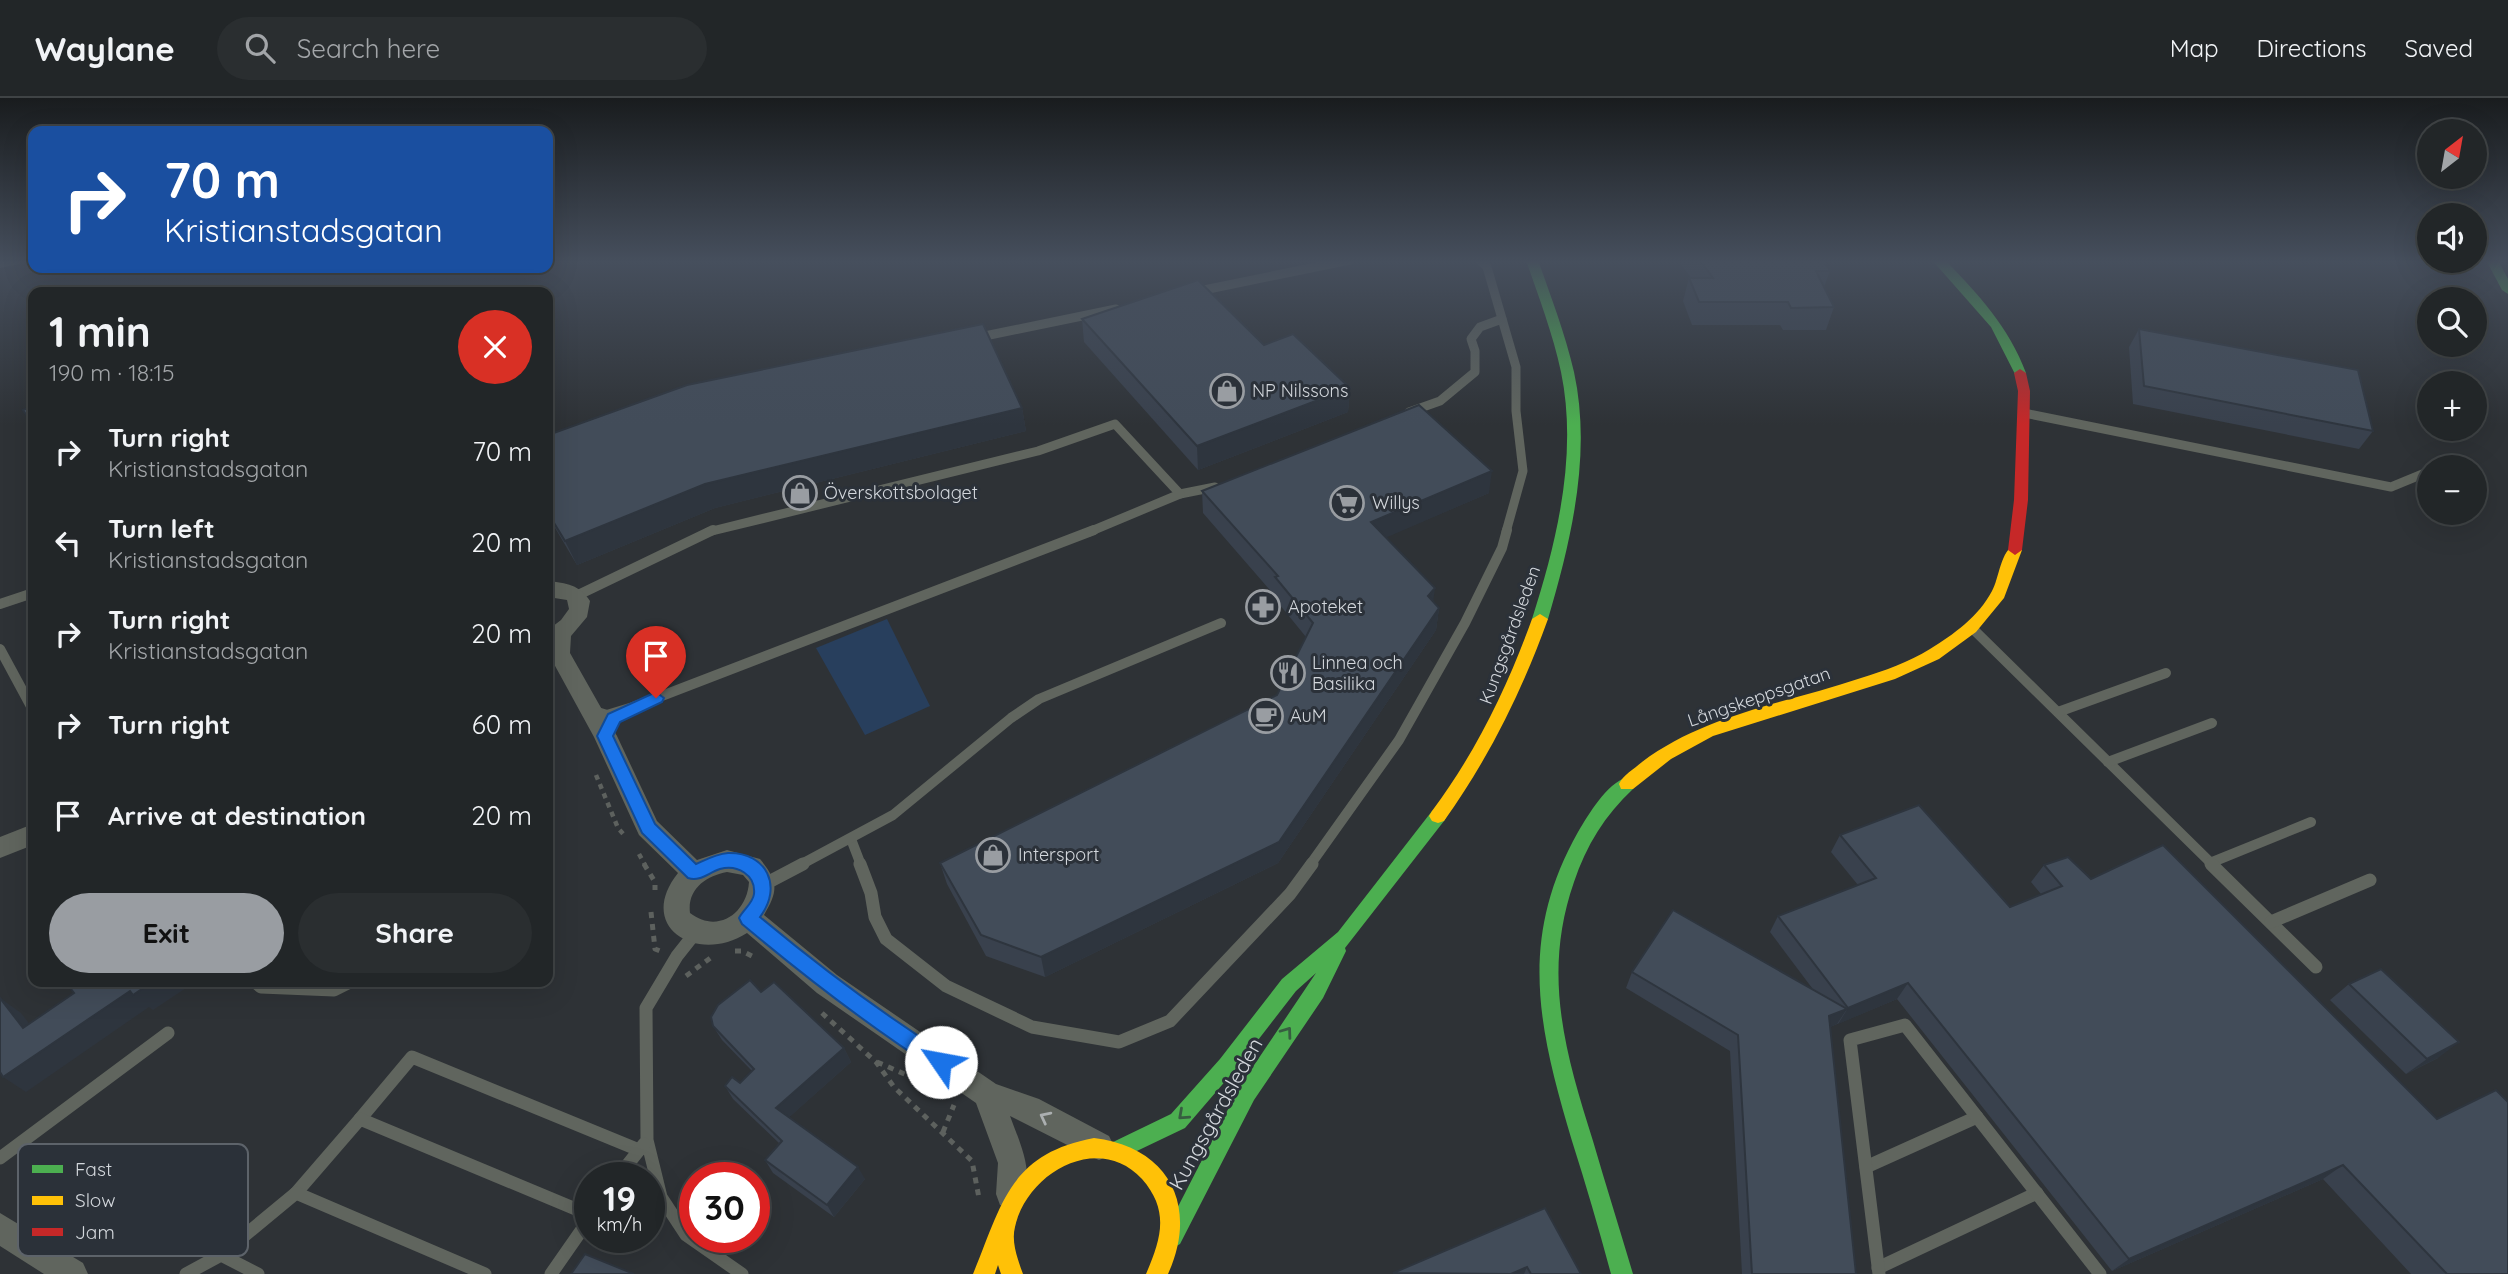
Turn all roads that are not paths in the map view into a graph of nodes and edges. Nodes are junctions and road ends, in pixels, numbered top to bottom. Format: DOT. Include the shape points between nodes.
graph roads {
  1 [pos="1086,315"];
  2 [pos="1501,315"];
  3 [pos="1551,315"];
  4 [pos="1991,315"];
  5 [pos="1502,319"];
  6 [pos="966,340"];
  7 [pos="2021,412"];
  8 [pos="1401,416"];
  9 [pos="2417,476"];
  10 [pos="1232,481"];
  11 [pos="1180,494"];
  12 [pos="553,589"];
  13 [pos="28,595"];
  14 [pos="576,596"];
  15 [pos="0,604"];
  16 [pos="1220,623"];
  17 [pos="1973,629"];
  18 [pos="554,637"];
  19 [pos="0,649"];
  20 [pos="2166,673"];
  21 [pos="28,701"];
  22 [pos="633,707"];
  23 [pos="588,708"];
  24 [pos="2058,712"];
  25 [pos="2212,723"];
  26 [pos="605,736"];
  27 [pos="2108,762"];
  28 [pos="2311,822"];
  29 [pos="28,836"];
  30 [pos="851,839"];
  31 [pos="0,848"];
  32 [pos="2210,863"];
  33 [pos="694,873"];
  34 [pos="2370,880"];
  35 [pos="763,885"];
  36 [pos="748,918"];
  37 [pos="2271,922"];
  38 [pos="696,932"];
  39 [pos="1344,938"];
  40 [pos="2316,967"];
  41 [pos="261,987"];
  42 [pos="340,987"];
  43 [pos="167,1034"];
  44 [pos="987,1094"];
  45 [pos="1977,1117"];
  46 [pos="360,1119"];
  47 [pos="19,1144"];
  48 [pos="18,1145"];
  49 [pos="643,1145"];
  50 [pos="1108,1148"];
  51 [pos="0,1158"];
  52 [pos="630,1162"];
  53 [pos="1866,1167"];
  54 [pos="296,1193"];
  55 [pos="2037,1193"];
  56 [pos="574,1210"];
  57 [pos="1007,1216"];
  58 [pos="0,1227"];
  59 [pos="248,1233"];
  60 [pos="18,1239"];
  61 [pos="574,1240"];
  62 [pos="44,1256"];
  63 [pos="219,1256"];
  64 [pos="223,1256"];
  65 [pos="1167,1262"];
  66 [pos="1879,1271"];
  67 [pos="72,1274"];
  68 [pos="186,1274"];
  69 [pos="258,1274"];
  70 [pos="485,1274"];
  71 [pos="551,1274"];
  72 [pos="742,1274"];
  73 [pos="984,1274"];
  74 [pos="1012,1274"];
  75 [pos="1622,1274"];
  76 [pos="2100,1274"];
  1 -- 6 [label="lane"];
  2 -- 5 [label="lane"];
  3 -- 39 [label="main road, Kungsgårdsleden" via="1571,397 1573,455 1553,580 1491,734 1453,797"];
  4 -- 7 [label="main road, Långskeppsgatan" via="2021,371"];
  5 -- 8 [label="lane" via="1480,327 1471,339 1475,372 1440,401"];
  5 -- 30 [label="lane" via="1516,367 1523,471 1502,548 1399,740 1290,894 1170,1021 1119,1042 1031,1027 946,986 886,939"];
  7 -- 9 [label="lane" via="2391,487"];
  7 -- 17 [label="main road, Långskeppsgatan" via="2018,546 2010,576"];
  10 -- 11 [label="lane"];
  11 -- 14 [label="lane" via="1115,424 1038,451 710,531"];
  11 -- 22 [label="lane"];
  12 -- 14 [label="street"];
  13 -- 15 [label="lane"];
  14 -- 18 [label="street" via="580,603 577,619"];
  16 -- 30 [label="lane" via="1039,698 893,815"];
  17 -- 24 [label="lane"];
  17 -- 75 [label="main road, Långskeppsgatan" via="1905,669 1690,740 1646,767 1615,794 1578,844 1554,905 1548,938 1548,1012 1555,1052"];
  18 -- 23 [label="street"];
  19 -- 21 [label="lane"];
  20 -- 24 [label="lane"];
  22 -- 23 [label="lane" via="607,715"];
  22 -- 26 [label="lane" via="614,718"];
  23 -- 26 [label="street"];
  24 -- 27 [label="lane"];
  25 -- 27 [label="lane"];
  26 -- 33 [label="street" via="648,828"];
  27 -- 32 [label="lane"];
  28 -- 32 [label="lane"];
  29 -- 31 [label="street"];
  30 -- 35 [label="lane"];
  32 -- 37 [label="lane"];
  33 -- 35 [label="street" via="716,863 738,861 755,870"];
  33 -- 38 [label="street" via="679,890 675,909 684,926"];
  34 -- 37 [label="lane"];
  35 -- 36 [label="street" via="760,904"];
  36 -- 38 [label="street" via="722,932"];
  36 -- 44 [label="street" via="827,984"];
  37 -- 40 [label="lane"];
  38 -- 49 [label="lane" via="646,1008"];
  39 -- 50 [label="main road, Kungsgårdsleden, one-way" via="1289,985 1178,1121 1155,1134"];
  65 -- 39 [label="main road, Kungsgårdsleden, one-way" via="1247,1093 1316,992"];
  41 -- 42 [label="lane"];
  43 -- 47 [label="lane"];
  50 -- 44 [label="street, one-way"];
  44 -- 57 [label="street" via="1013,1163"];
  45 -- 53 [label="lane"];
  45 -- 53 [label="lane" via="1905,1025 1850,1040"];
  45 -- 55 [label="lane"];
  46 -- 49 [label="lane" via="411,1057"];
  46 -- 54 [label="lane"];
  46 -- 56 [label="lane"];
  48 -- 51 [label="lane"];
  49 -- 52 [label="lane"];
  49 -- 72 [label="lane" via="662,1198 686,1235"];
  50 -- 57 [label="main road, Kungsgårdsleden" via="1077,1148 1036,1168 1021,1185"];
  50 -- 65 [label="main road, Kungsgårdsleden" via="1135,1157 1162,1184 1173,1221"];
  53 -- 66 [label="lane"];
  54 -- 59 [label="lane"];
  54 -- 70 [label="lane"];
  55 -- 66 [label="lane"];
  55 -- 76 [label="lane"];
  57 -- 73 [label="main road, Kungsgårdsleden"];
  57 -- 74 [label="main road" via="1004,1252"];
  58 -- 60 [label="street"];
  61 -- 71 [label="lane"];
  62 -- 67 [label="street"];
  63 -- 68 [label="lane"];
  64 -- 69 [label="lane"];
}
